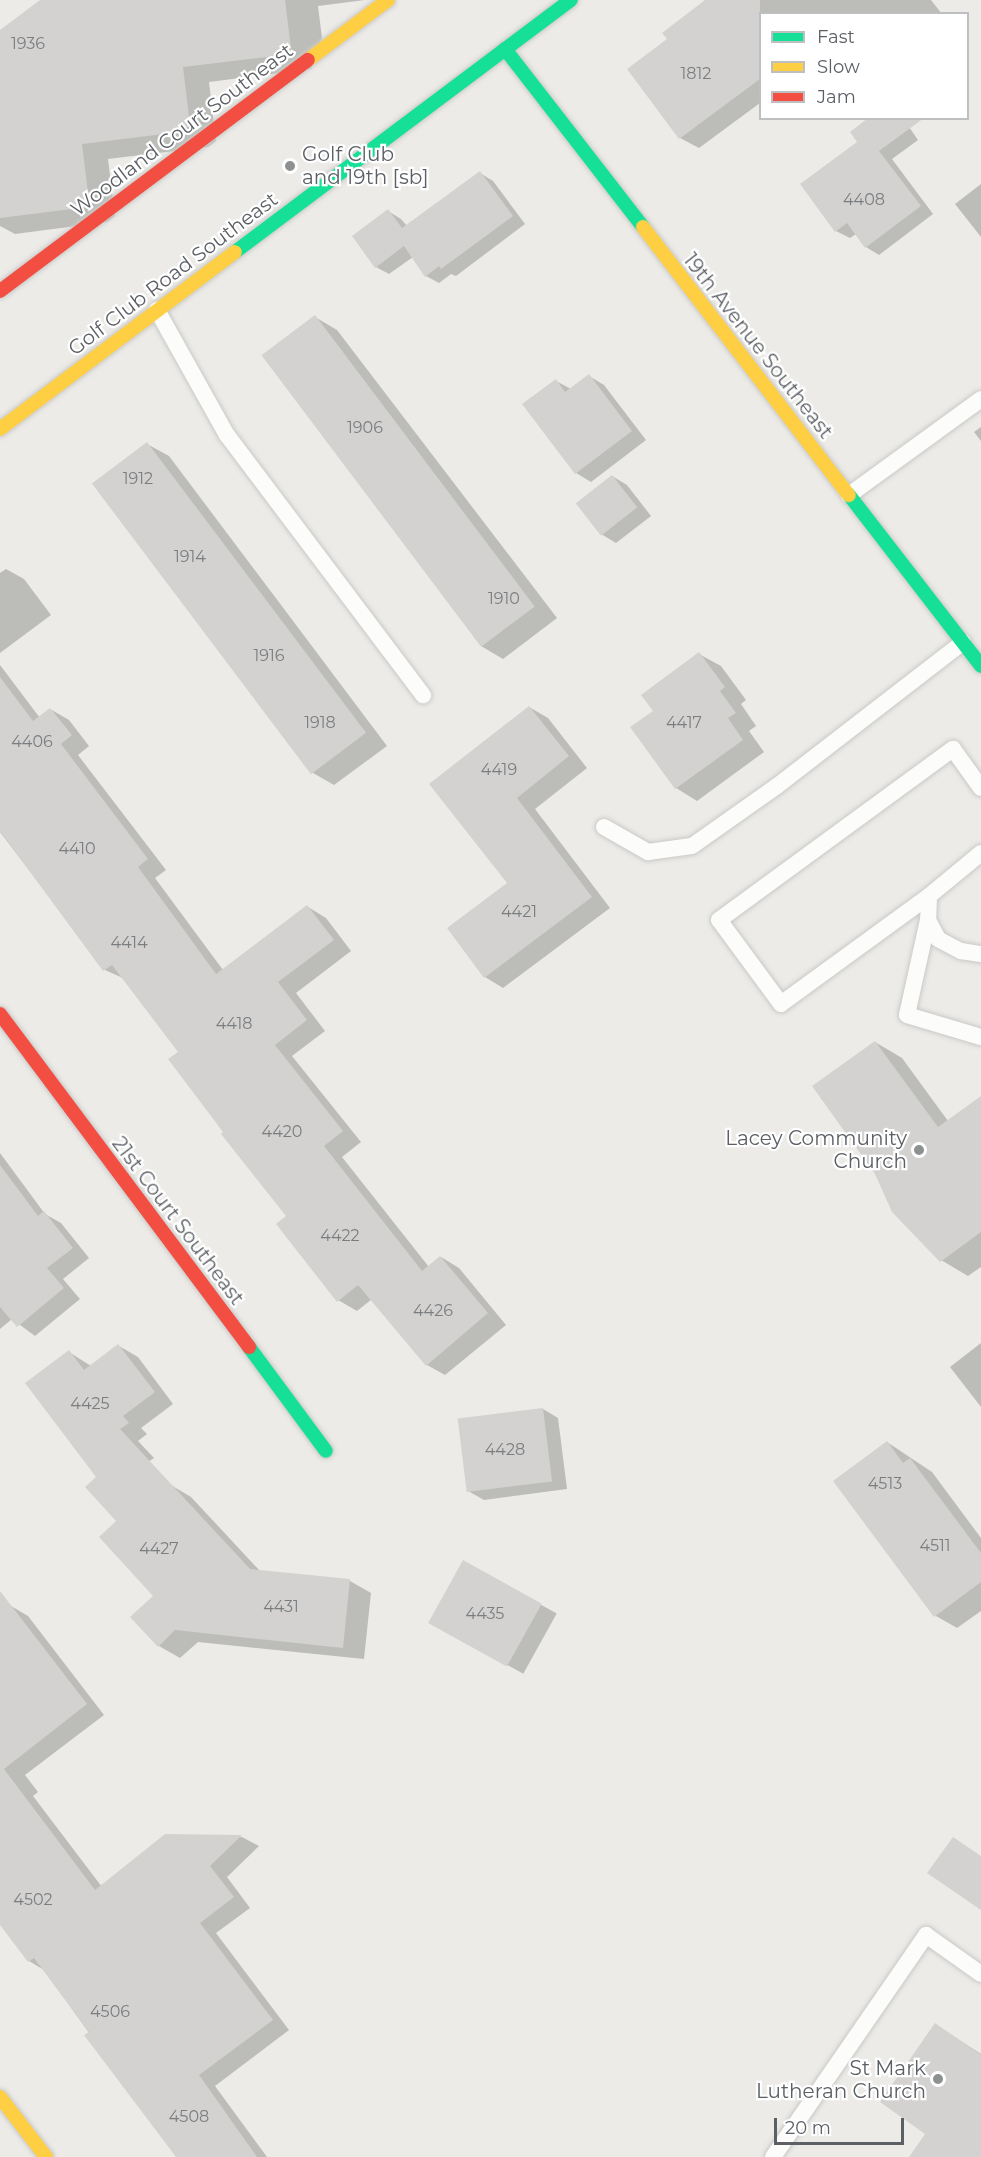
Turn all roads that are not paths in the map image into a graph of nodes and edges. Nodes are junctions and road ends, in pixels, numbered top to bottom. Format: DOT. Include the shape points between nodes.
graph roads {
  1 [pos="388,0"];
  2 [pos="571,0"];
  3 [pos="505,49"];
  4 [pos="0,291"];
  5 [pos="157,310"];
  6 [pos="981,399"];
  7 [pos="0,429"];
  8 [pos="849,495"];
  9 [pos="963,642"];
  10 [pos="981,666"];
  11 [pos="423,695"];
  12 [pos="981,788"];
  13 [pos="604,827"];
  14 [pos="981,853"];
  15 [pos="929,896"];
  16 [pos="928,920"];
  17 [pos="981,954"];
  18 [pos="0,1014"];
  19 [pos="981,1037"];
  20 [pos="326,1450"];
  21 [pos="981,1974"];
  22 [pos="0,2097"];
  23 [pos="46,2157"];
  24 [pos="773,2157"];
  1 -- 4 [label="street, Woodland Court Southeast"];
  2 -- 3 [label="street, Golf Club Road Southeast"];
  3 -- 5 [label="street, Golf Club Road Southeast"];
  3 -- 8 [label="street, 19th Avenue Southeast"];
  5 -- 7 [label="street, Golf Club Road Southeast"];
  5 -- 11 [label="lane" via="227,435"];
  6 -- 8 [label="lane"];
  8 -- 9 [label="street, 19th Avenue Southeast"];
  9 -- 10 [label="street, 19th Avenue Southeast"];
  9 -- 13 [label="lane" via="777,786 692,846 648,852"];
  12 -- 15 [label="lane" via="953,749 719,920 782,1004"];
  14 -- 15 [label="lane"];
  15 -- 16 [label="lane"];
  16 -- 17 [label="lane" via="938,939 961,951"];
  16 -- 19 [label="lane" via="908,1015"];
  18 -- 20 [label="street, 21st Court Southeast"];
  21 -- 24 [label="lane" via="926,1935"];
  22 -- 23 [label="street"];
}
